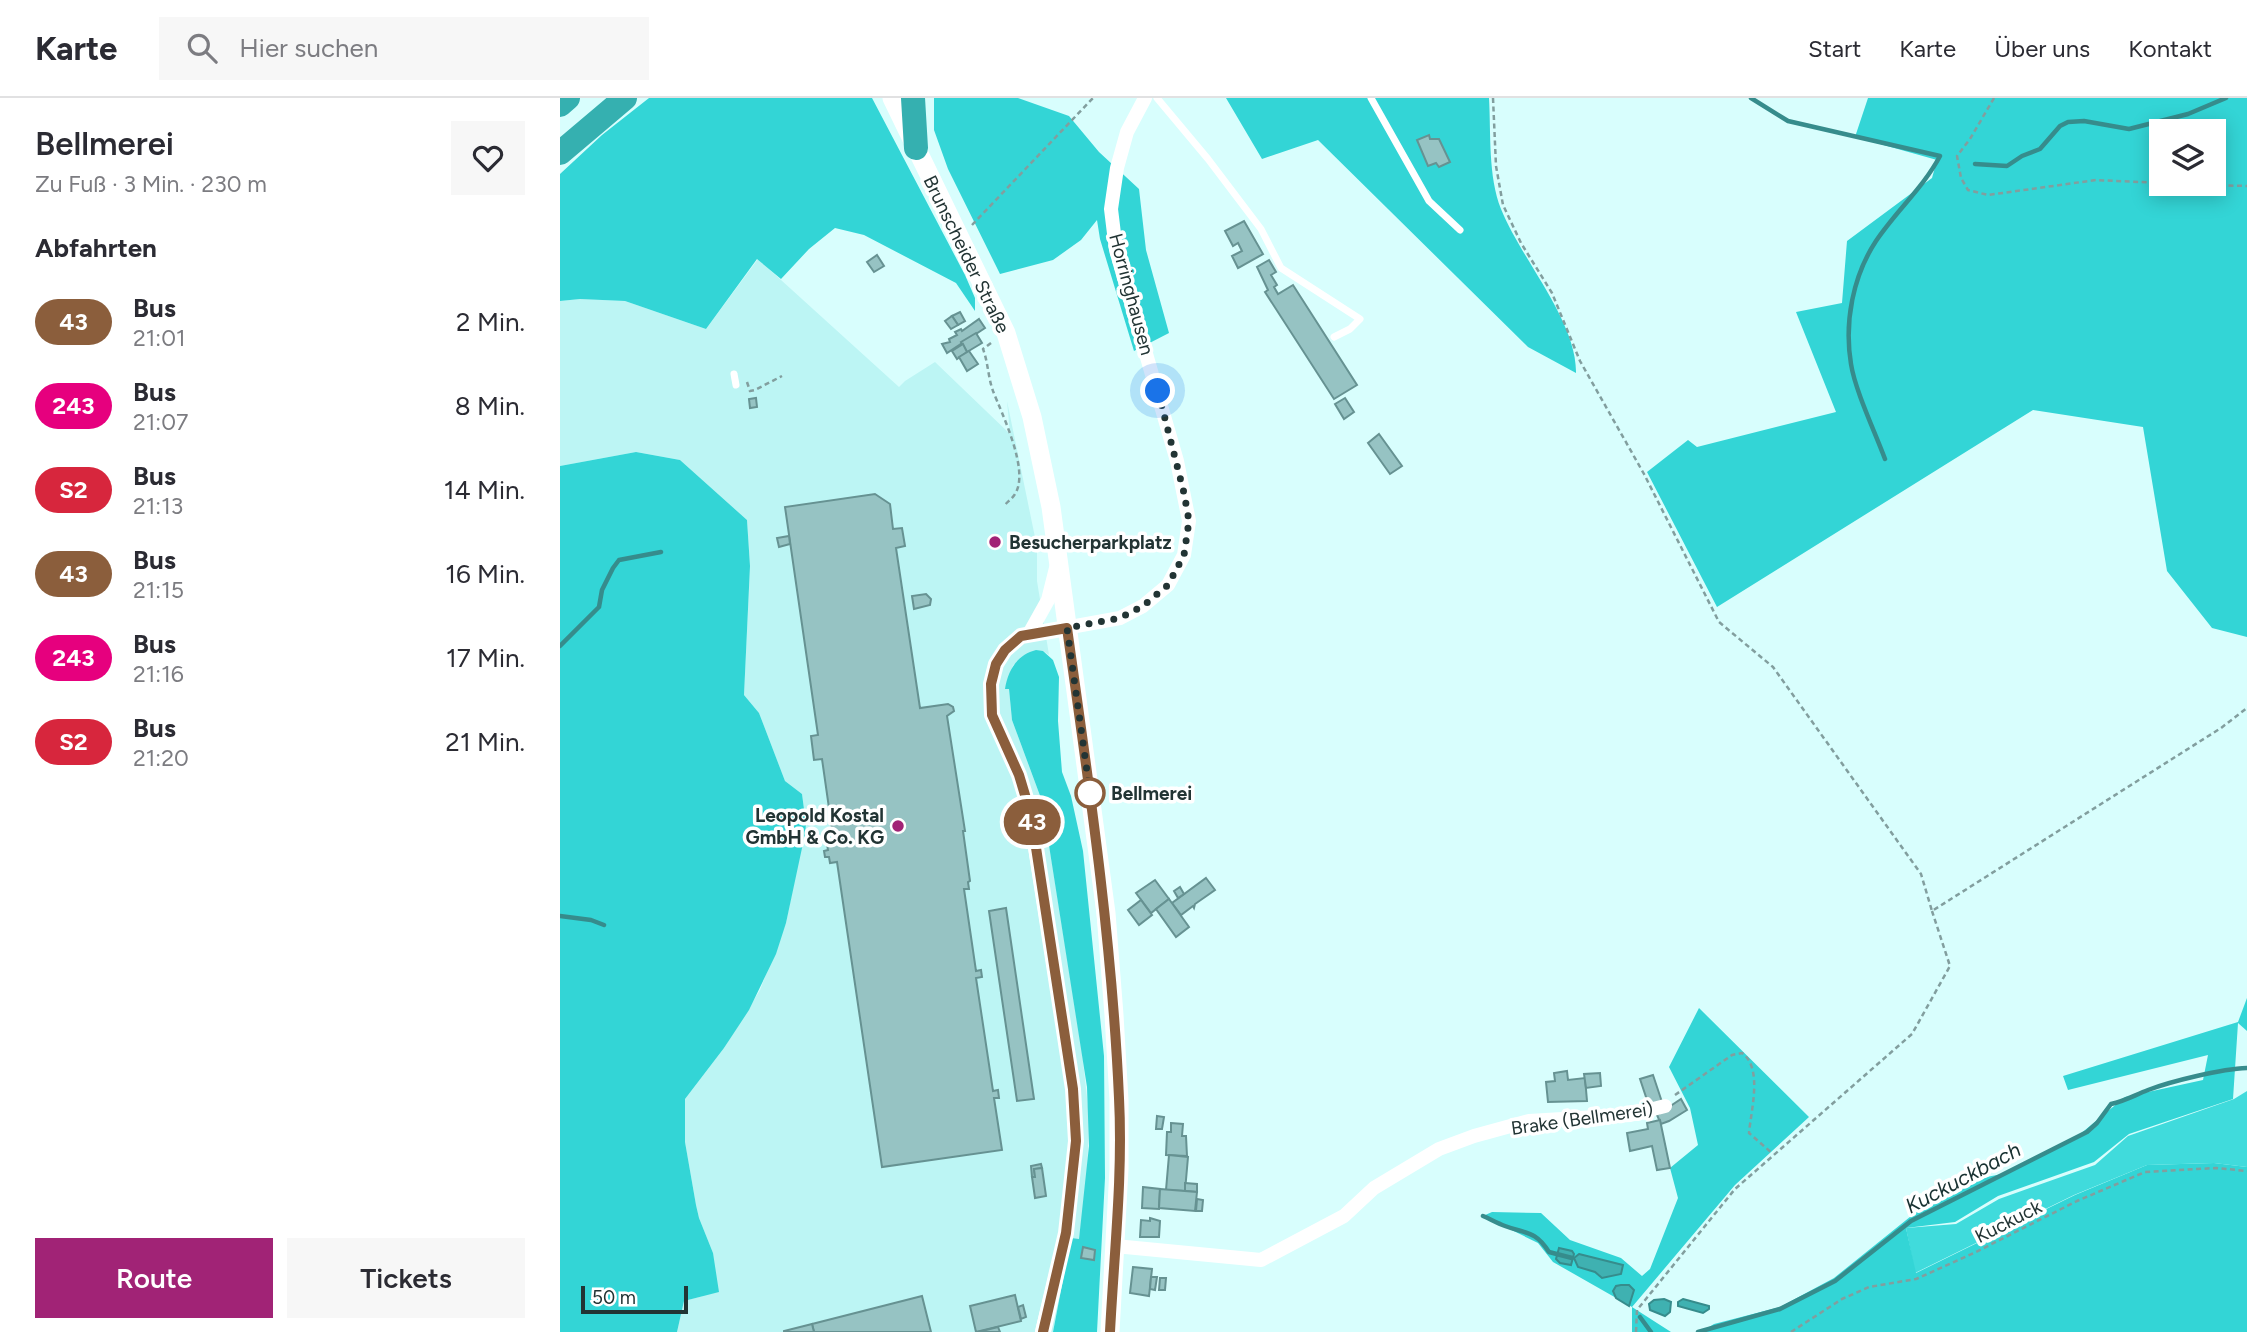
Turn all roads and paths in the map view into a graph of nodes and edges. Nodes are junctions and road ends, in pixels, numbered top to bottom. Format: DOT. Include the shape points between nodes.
graph roads {
  1 [pos="568,98"];
  2 [pos="625,98"];
  3 [pos="892,98"];
  4 [pos="913,98"];
  5 [pos="1093,98"];
  6 [pos="1145,98"];
  7 [pos="1157,98"];
  8 [pos="1371,98"];
  9 [pos="1493,98"];
  10 [pos="1994,98"];
  11 [pos="560,105"];
  12 [pos="916,148"];
  13 [pos="560,153"];
  14 [pos="2149,182"];
  15 [pos="2226,185"];
  16 [pos="2247,186"];
  17 [pos="1460,230"];
  18 [pos="960,238"];
  19 [pos="1006,333"];
  20 [pos="1334,337"];
  21 [pos="734,374"];
  22 [pos="782,376"];
  23 [pos="736,384"];
  24 [pos="1004,506"];
  25 [pos="1058,561"];
  26 [pos="1067,628"];
  27 [pos="1029,634"];
  28 [pos="2247,708"];
  29 [pos="1932,911"];
  30 [pos="1665,1106"];
  31 [pos="1773,1154"];
  32 [pos="2247,1171"];
  33 [pos="1115,1246"];
  34 [pos="1042,1332"];
  35 [pos="1110,1332"];
  36 [pos="1636,1332"];
  37 [pos="1791,1332"];
  1 -- 11 [label="highway"];
  2 -- 13 [label="highway"];
  3 -- 12 [label="main road, Brunscheider Straße"];
  4 -- 12 [label="highway"];
  5 -- 18 [label="path"];
  6 -- 26 [label="street, Horringhausen" via="1127,132 1111,209 1116,250 1184,493 1189,521 1184,555 1168,585 1143,606 1120,618"];
  7 -- 20 [label="lane" via="1261,229 1281,268 1360,319"];
  8 -- 17 [label="lane" via="1429,201"];
  9 -- 29 [label="path" via="1503,205 1719,622 1773,667 1922,874"];
  10 -- 14 [label="path" via="1957,156 1968,190 1988,195 2095,180"];
  12 -- 18 [label="main road, Brunscheider Straße"];
  15 -- 16 [label="path"];
  18 -- 19 [label="main road, Brunscheider Straße"];
  19 -- 24 [label="path" via="983,349 992,388 1016,450 1017,489"];
  19 -- 25 [label="main road, Brunscheider Straße" via="1032,418"];
  21 -- 22 [label="path" via="746,381 750,391"];
  21 -- 23 [label="lane"];
  25 -- 26 [label="main road, Brunscheider Straße"];
  25 -- 27 [label="street" via="1048,600"];
  26 -- 27 [label="street, Horringhausen"];
  26 -- 33 [label="main road, Brunscheider Straße" via="1112,989 1119,1100"];
  27 -- 34 [label="street" via="1005,650 996,664 990,699 995,725 1019,775 1031,815 1073,1089 1076,1141 1066,1233"];
  28 -- 29 [label="path"];
  29 -- 31 [label="path" via="1950,966 1912,1034"];
  30 -- 31 [label="path" via="1681,1089 1742,1053 1749,1058 1754,1080 1749,1133"];
  30 -- 33 [label="street, Brake (Bellmerei)" via="1630,1115 1529,1121 1439,1149 1374,1188 1344,1216 1261,1261"];
  31 -- 36 [label="path" via="1735,1189 1637,1310"];
  32 -- 37 [label="path, Kuckuck" via="2145,1172 1916,1279 1868,1287"];
  33 -- 35 [label="main road, Brunscheider Straße"];
}
